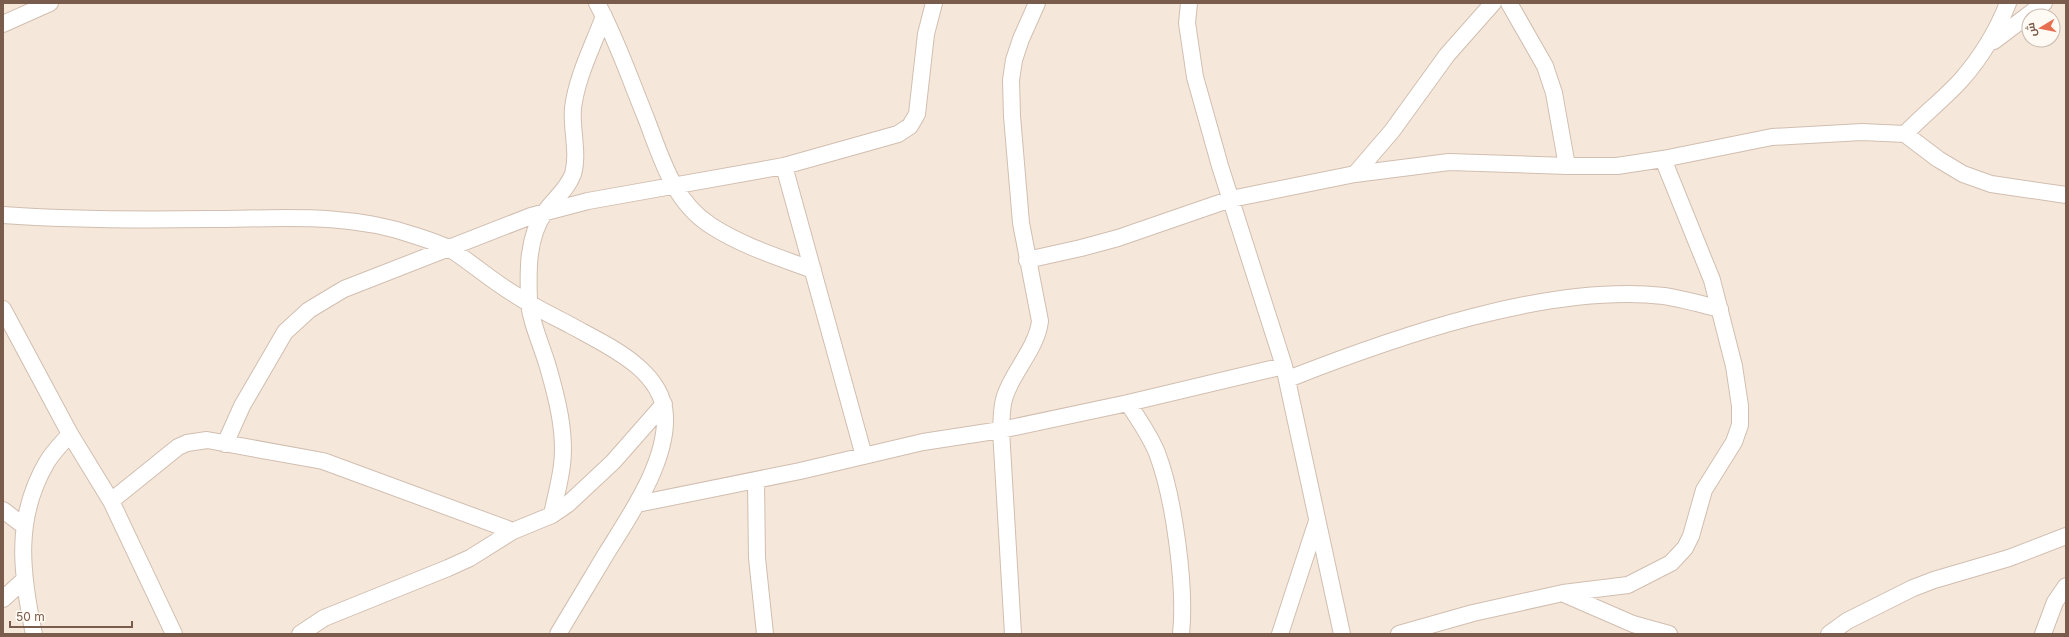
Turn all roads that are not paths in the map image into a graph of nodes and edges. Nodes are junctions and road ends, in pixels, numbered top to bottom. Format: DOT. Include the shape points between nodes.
graph roads {
  1 [pos="50,3"];
  2 [pos="934,3"];
  3 [pos="1037,3"];
  4 [pos="1189,3"];
  5 [pos="1493,3"];
  6 [pos="1509,3"];
  7 [pos="2008,3"];
  8 [pos="2044,3"];
  9 [pos="601,10"];
  10 [pos="3,24"];
  11 [pos="1986,46"];
  12 [pos="1905,134"];
  13 [pos="1663,159"];
  14 [pos="784,166"];
  15 [pos="1567,166"];
  16 [pos="1354,174"];
  17 [pos="674,186"];
  18 [pos="2066,195"];
  19 [pos="1231,199"];
  20 [pos="545,212"];
  21 [pos="3,215"];
  22 [pos="449,248"];
  23 [pos="1027,260"];
  24 [pos="813,270"];
  25 [pos="529,302"];
  26 [pos="3,309"];
  27 [pos="1720,309"];
  28 [pos="1286,373"];
  29 [pos="1128,403"];
  30 [pos="664,404"];
  31 [pos="1001,430"];
  32 [pos="70,434"];
  33 [pos="225,444"];
  34 [pos="864,456"];
  35 [pos="756,480"];
  36 [pos="111,501"];
  37 [pos="637,504"];
  38 [pos="3,510"];
  39 [pos="552,516"];
  40 [pos="1317,520"];
  41 [pos="24,526"];
  42 [pos="513,531"];
  43 [pos="2066,536"];
  44 [pos="24,580"];
  45 [pos="2066,586"];
  46 [pos="1563,593"];
  47 [pos="3,599"];
  48 [pos="34,634"];
  49 [pos="174,634"];
  50 [pos="300,634"];
  51 [pos="558,634"];
  52 [pos="765,634"];
  53 [pos="1013,634"];
  54 [pos="1181,634"];
  55 [pos="1280,634"];
  56 [pos="1342,634"];
  57 [pos="1399,634"];
  58 [pos="1668,634"];
  59 [pos="1829,634"];
  60 [pos="2043,634"];
  1 -- 10 [label="street"];
  2 -- 14 [label="street" via="926,34 918,114 910,126 898,134 878,141"];
  3 -- 23 [label="street" via="1021,39 1011,80 1018,202"];
  4 -- 19 [label="street" via="1187,23 1195,77"];
  5 -- 16 [label="street" via="1447,55 1392,131"];
  6 -- 15 [label="street" via="1545,66 1554,93"];
  7 -- 11 [label="street" via="1999,27"];
  8 -- 11 [label="street"];
  9 -- 17 [label="street"];
  9 -- 20 [label="street" via="576,92 572,125 573,172 566,188"];
  11 -- 12 [label="street" via="1961,80"];
  12 -- 13 [label="street" via="1862,132 1772,137"];
  12 -- 18 [label="street" via="1963,174 1991,184"];
  13 -- 15 [label="street" via="1617,166"];
  13 -- 27 [label="street" via="1712,280"];
  14 -- 17 [label="street"];
  14 -- 24 [label="street"];
  15 -- 16 [label="street" via="1448,162"];
  16 -- 19 [label="street"];
  17 -- 20 [label="street" via="588,201"];
  17 -- 24 [label="street" via="682,198 710,224 756,249"];
  19 -- 23 [label="street" via="1118,238"];
  19 -- 28 [label="street"];
  20 -- 22 [label="street"];
  20 -- 25 [label="street" via="532,244"];
  21 -- 22 [label="street" via="123,221 344,219 397,230"];
  22 -- 25 [label="street" via="486,276"];
  22 -- 33 [label="street" via="344,289 321,301 304,314 285,332 273,351 242,406"];
  23 -- 31 [label="street" via="1039,314 1039,327 1005,397"];
  24 -- 34 [label="street"];
  25 -- 30 [label="street" via="626,358 655,385"];
  25 -- 39 [label="street" via="549,369 561,428 562,466"];
  26 -- 32 [label="street"];
  27 -- 28 [label="street" via="1664,296 1594,295 1556,300 1508,309 1427,330"];
  27 -- 46 [label="street" via="1735,374 1740,425 1734,442 1704,490 1685,548 1671,563 1628,585"];
  28 -- 29 [label="street"];
  28 -- 40 [label="street"];
  29 -- 31 [label="street"];
  29 -- 54 [label="street" via="1157,453 1165,479 1177,541"];
  30 -- 37 [label="street" via="664,433 660,453"];
  30 -- 39 [label="street" via="613,462"];
  31 -- 34 [label="street" via="924,442"];
  31 -- 53 [label="street"];
  32 -- 36 [label="street"];
  32 -- 41 [label="street" via="48,461 37,480"];
  33 -- 36 [label="street" via="207,440 178,447"];
  33 -- 42 [label="street" via="323,461"];
  34 -- 35 [label="street"];
  35 -- 37 [label="street"];
  35 -- 52 [label="street" via="757,558"];
  36 -- 49 [label="street"];
  37 -- 51 [label="street"];
  38 -- 41 [label="street"];
  39 -- 42 [label="street"];
  40 -- 55 [label="street"];
  40 -- 56 [label="street"];
  41 -- 44 [label="street"];
  42 -- 50 [label="street" via="470,558 417,582 324,618"];
  43 -- 59 [label="street" via="2009,558 1913,588 1847,621"];
  44 -- 47 [label="street"];
  44 -- 48 [label="street"];
  45 -- 60 [label="street" via="2055,602"];
  46 -- 57 [label="street" via="1473,613"];
  46 -- 58 [label="street" via="1633,624"];
}
